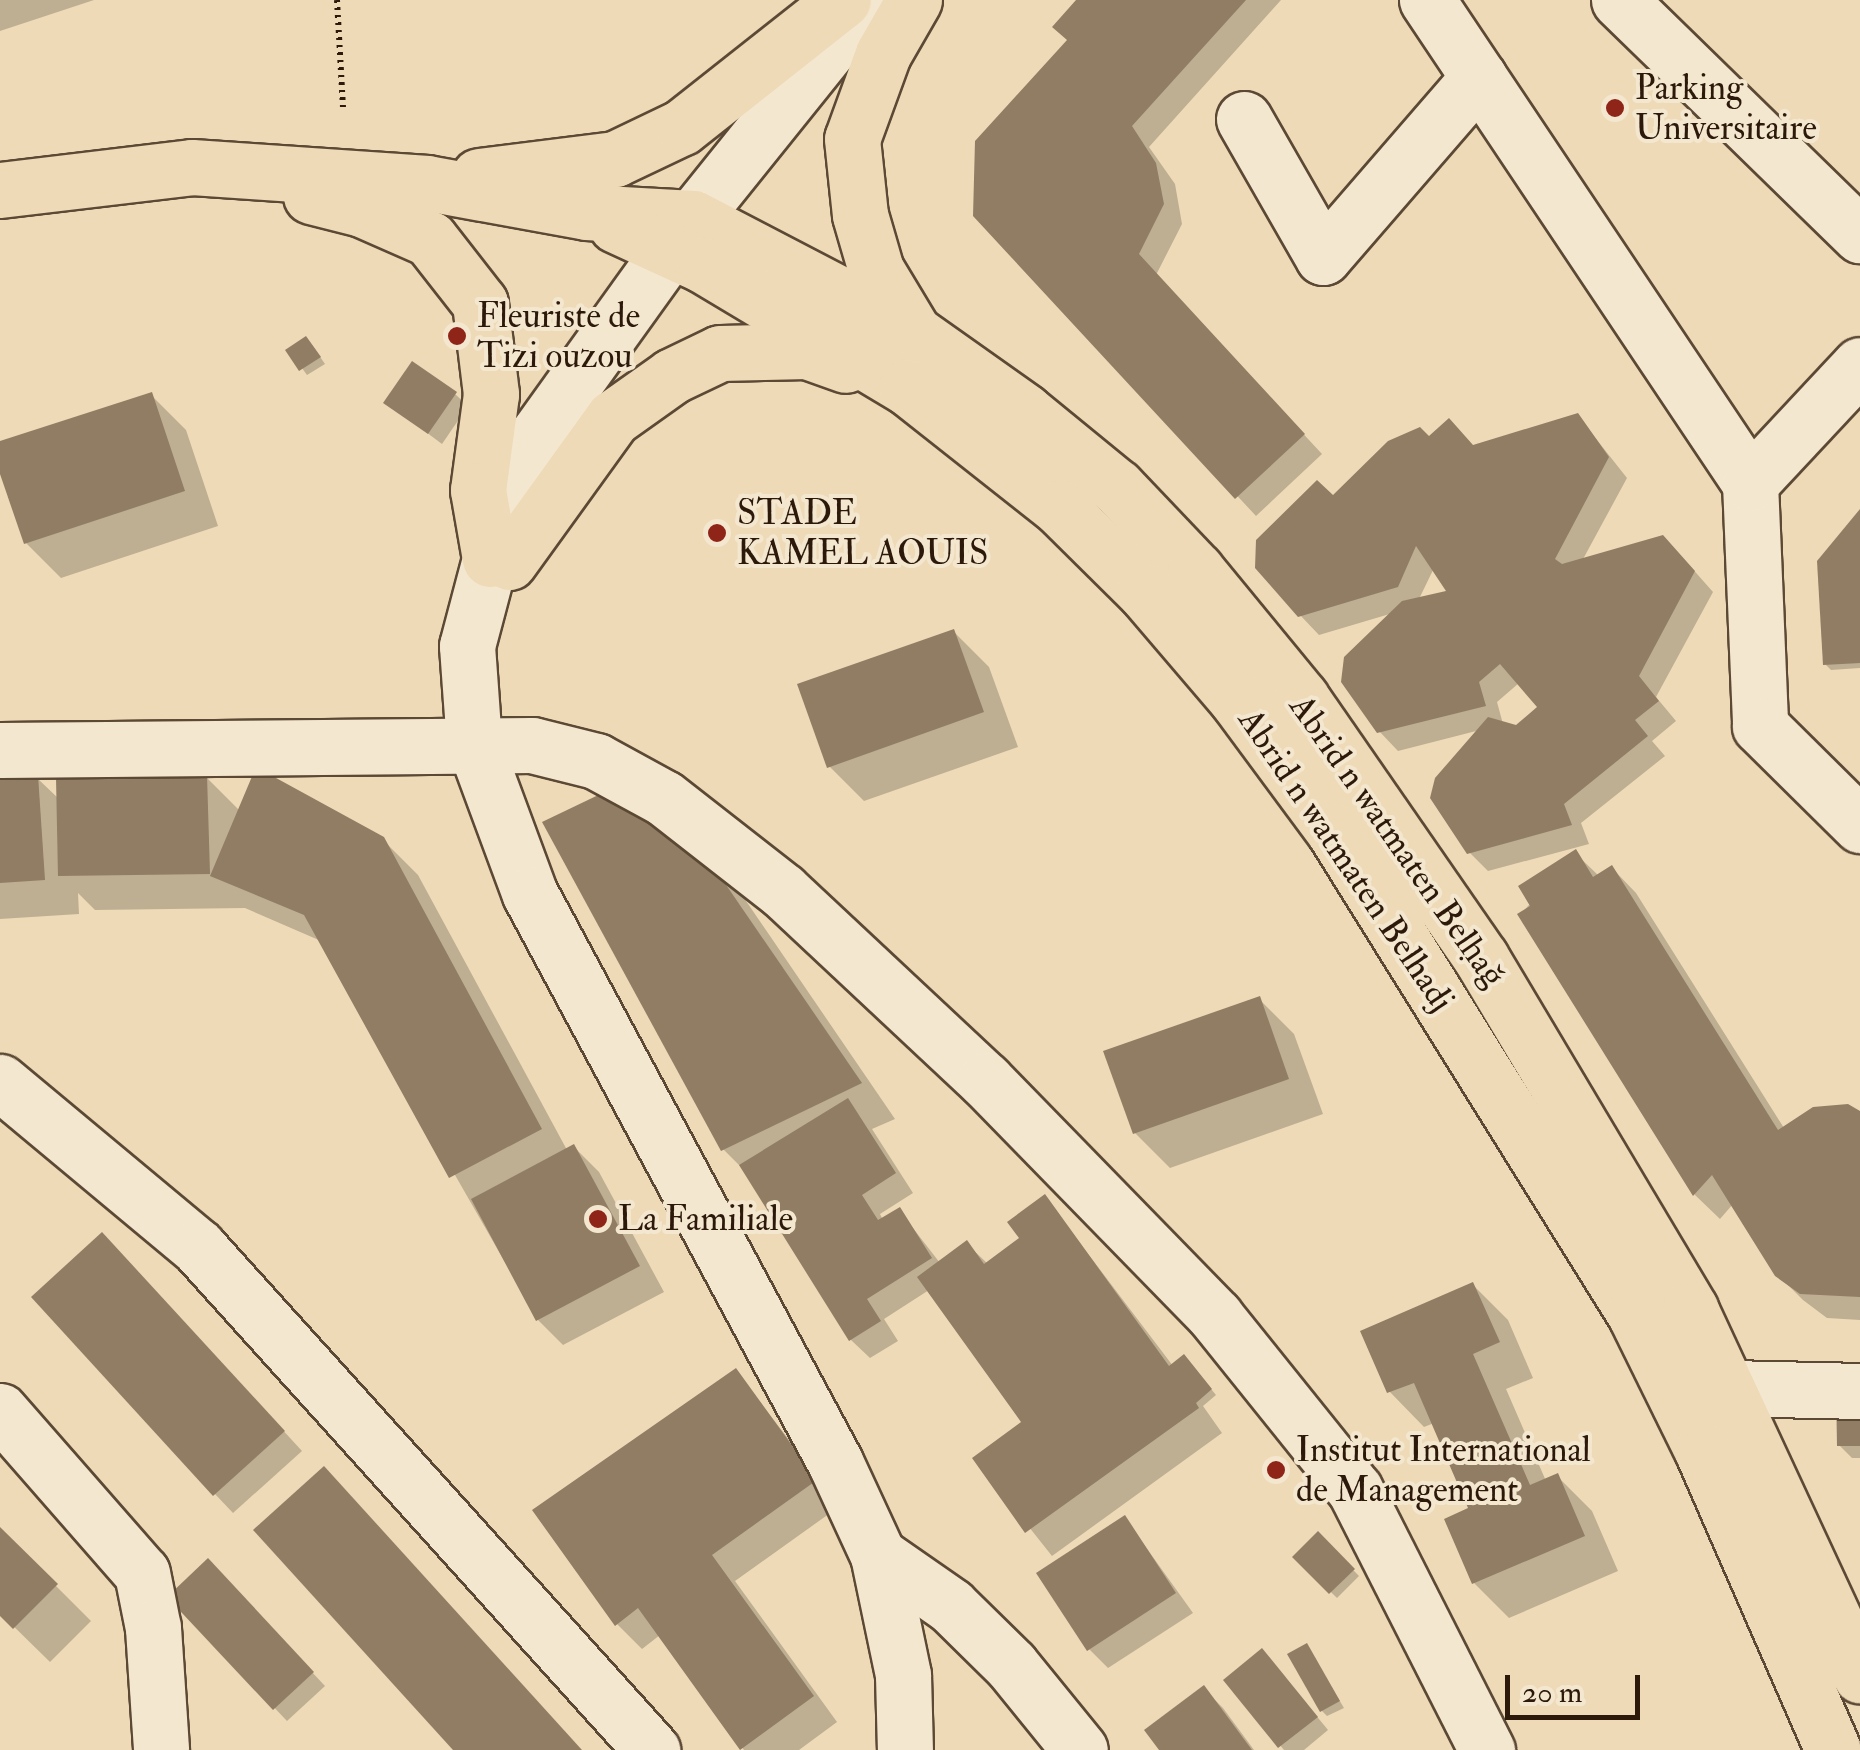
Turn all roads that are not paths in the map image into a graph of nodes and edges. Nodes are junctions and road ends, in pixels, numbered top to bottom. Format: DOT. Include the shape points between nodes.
graph roads {
  1 [pos="843,0"];
  2 [pos="868,0"];
  3 [pos="912,0"];
  4 [pos="1427,0"];
  5 [pos="1620,0"];
  6 [pos="1478,78"];
  7 [pos="1244,119"];
  8 [pos="192,167"];
  9 [pos="427,183"];
  10 [pos="0,190"];
  11 [pos="1860,236"];
  12 [pos="698,241"];
  13 [pos="914,333"];
  14 [pos="1860,365"];
  15 [pos="907,387"];
  16 [pos="1750,483"];
  17 [pos="500,560"];
  18 [pos="474,743"];
  19 [pos="0,750"];
  20 [pos="1860,825"];
  21 [pos="0,1082"];
  22 [pos="1729,1388"];
  23 [pos="1860,1391"];
  24 [pos="0,1411"];
  25 [pos="878,1555"];
  26 [pos="1860,1674"];
  27 [pos="162,1750"];
  28 [pos="652,1750"];
  29 [pos="905,1750"];
  30 [pos="1080,1750"];
  31 [pos="1487,1750"];
  32 [pos="1833,1750"];
  1 -- 9 [label="main road" via="682,127 614,159"];
  2 -- 12 [label="street"];
  3 -- 12 [label="street"];
  3 -- 13 [label="main road" via="883,54 852,140 860,215 876,270"];
  4 -- 6 [label="street"];
  5 -- 11 [label="street"];
  6 -- 7 [label="street" via="1323,258"];
  6 -- 16 [label="street"];
  8 -- 9 [label="main road"];
  8 -- 10 [label="main road"];
  8 -- 17 [label="main road" via="362,209 430,239 480,303 491,394 478,490"];
  9 -- 12 [label="main road, Abrid n watmaten Belhadj"];
  12 -- 13 [label="main road, Abrid n watmaten Belḥaǧ"];
  12 -- 15 [label="main road, Abrid n watmaten Belhadj"];
  12 -- 17 [label="street" via="538,434"];
  13 -- 22 [label="main road, Abrid n watmaten Belḥaǧ" via="1117,487 1301,698 1481,958 1681,1293"];
  14 -- 16 [label="street"];
  15 -- 17 [label="main road" via="807,352 720,352 612,418"];
  15 -- 32 [label="main road, Abrid n watmaten Belhadj" via="1060,508 1144,591 1334,831 1635,1314"];
  16 -- 20 [label="street" via="1760,726"];
  17 -- 18 [label="street" via="466,646"];
  18 -- 19 [label="street"];
  18 -- 25 [label="street" via="530,894 836,1462"];
  18 -- 31 [label="street" via="532,745 596,762 664,798 784,892 985,1080 1214,1316 1355,1490"];
  21 -- 28 [label="street" via="198,1247"];
  22 -- 23 [label="street"];
  22 -- 26 [label="main road, Abrid n watmaten Belḥaǧ"];
  24 -- 27 [label="street" via="142,1573 154,1628"];
  25 -- 29 [label="street" via="903,1675"];
  25 -- 30 [label="street" via="952,1606"];
}
